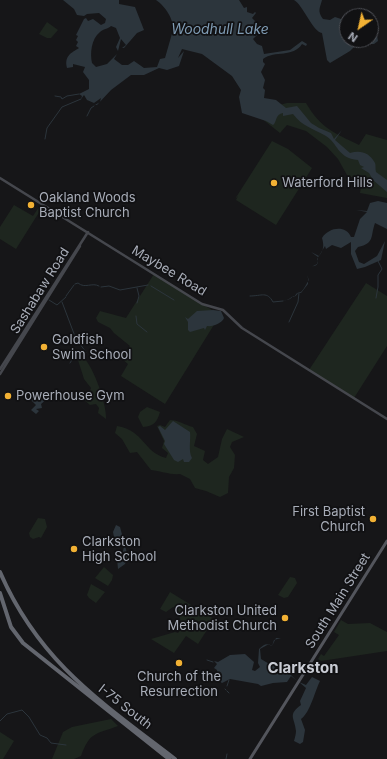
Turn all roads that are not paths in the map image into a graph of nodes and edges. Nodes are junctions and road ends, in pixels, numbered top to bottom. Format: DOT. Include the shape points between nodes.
graph roads {
  1 [pos="0,178"];
  2 [pos="88,232"];
  3 [pos="4,365"];
  4 [pos="0,369"];
  5 [pos="0,374"];
  6 [pos="387,419"];
  7 [pos="387,541"];
  8 [pos="0,572"];
  9 [pos="0,593"];
  10 [pos="169,757"];
  11 [pos="176,759"];
  12 [pos="250,759"];
  1 -- 2 [label="main road, Maybee Road"];
  2 -- 3 [label="main road, Sashabaw Road"];
  2 -- 6 [label="main road, Maybee Road" via="202,304 222,309 242,328"];
  3 -- 4 [label="main road, Sashabaw Road"];
  3 -- 5 [label="main road, Sashabaw Road"];
  7 -- 12 [label="main road, South Main Street"];
  8 -- 10 [label="highway, I-75 South" via="22,616 41,644 61,666"];
  9 -- 10 [label="highway" via="8,620 18,638 28,648"];
  10 -- 11 [label="highway"];
}
